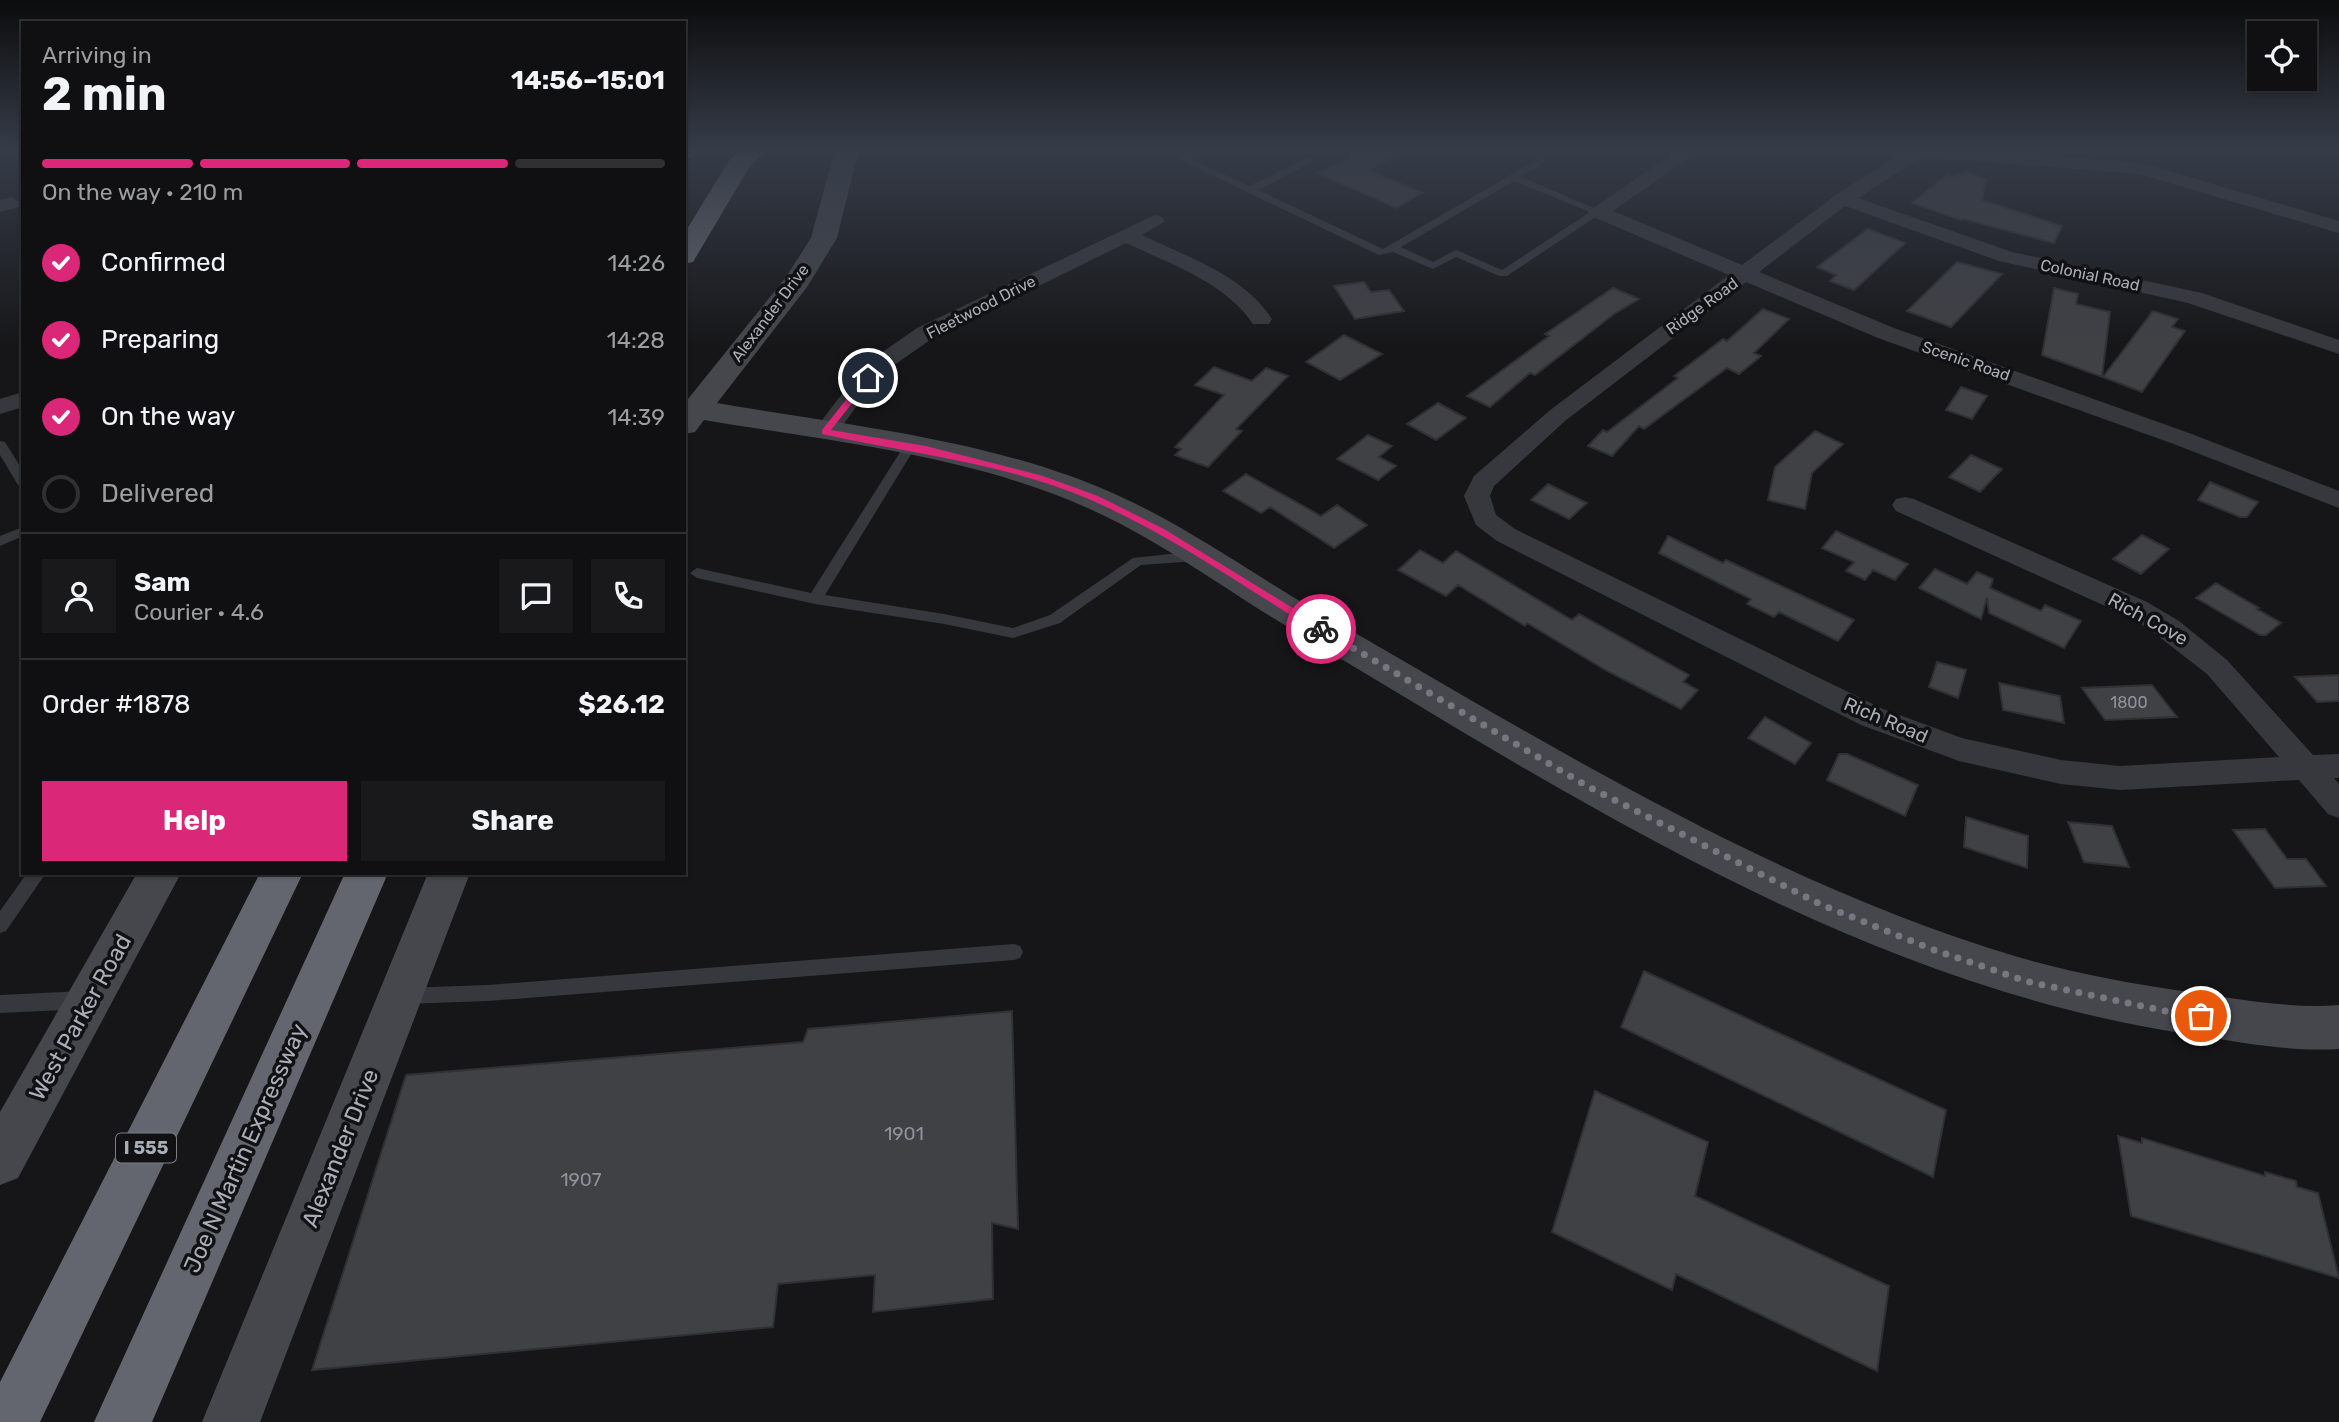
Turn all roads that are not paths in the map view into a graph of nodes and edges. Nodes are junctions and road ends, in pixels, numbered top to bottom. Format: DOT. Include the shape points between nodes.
graph roads {
  1 [pos="708,215"];
  2 [pos="830,215"];
  3 [pos="1303,215"];
  4 [pos="1447,215"];
  5 [pos="1593,215"];
  6 [pos="1606,215"];
  7 [pos="1822,215"];
  8 [pos="1889,215"];
  9 [pos="2297,215"];
  10 [pos="1155,221"];
  11 [pos="2339,228"];
  12 [pos="1125,235"];
  13 [pos="1392,247"];
  14 [pos="686,253"];
  15 [pos="1745,275"];
  16 [pos="1261,318"];
  17 [pos="2339,347"];
  18 [pos="21,400"];
  19 [pos="0,407"];
  20 [pos="690,417"];
  21 [pos="825,432"];
  22 [pos="0,445"];
  23 [pos="910,446"];
  24 [pos="21,479"];
  25 [pos="2339,500"];
  26 [pos="1905,505"];
  27 [pos="1480,507"];
  28 [pos="21,532"];
  29 [pos="0,541"];
  30 [pos="1149,547"];
  31 [pos="697,573"];
  32 [pos="815,600"];
  33 [pos="2339,766"];
  34 [pos="2307,769"];
  35 [pos="2339,805"];
  36 [pos="36,875"];
  37 [pos="159,875"];
  38 [pos="281,875"];
  39 [pos="366,875"];
  40 [pos="448,875"];
  41 [pos="0,925"];
  42 [pos="1014,952"];
  43 [pos="401,996"];
  44 [pos="90,1000"];
  45 [pos="0,1004"];
  46 [pos="2339,1027"];
  47 [pos="0,1160"];
  48 [pos="10,1422"];
  49 [pos="123,1422"];
  50 [pos="231,1422"];
  1 -- 14 [label="highway"];
  2 -- 20 [label="street, Alexander Drive" via="824,238 797,281"];
  3 -- 13 [label="lane" via="1382,253"];
  4 -- 13 [label="lane"];
  5 -- 13 [label="lane" via="1503,274 1456,253 1433,266"];
  6 -- 15 [label="street, Scenic Road"];
  7 -- 15 [label="street, Ridge Road"];
  8 -- 17 [label="street, Colonial Road" via="2006,257 2194,298"];
  9 -- 11 [label="street, Ridge Road"];
  10 -- 12 [label="street, Fleetwood Drive"];
  12 -- 16 [label="street" via="1240,293"];
  12 -- 21 [label="street, Fleetwood Drive" via="899,350 862,383"];
  15 -- 25 [label="street, Scenic Road" via="1886,333"];
  15 -- 27 [label="street, Ridge Road" via="1557,416 1483,482 1477,496"];
  18 -- 19 [label="street"];
  20 -- 21 [label="street"];
  21 -- 23 [label="street"];
  22 -- 24 [label="lane"];
  23 -- 30 [label="street" via="1040,478 1095,498"];
  23 -- 32 [label="lane"];
  26 -- 34 [label="street, Rich Cove" via="2168,626 2217,667"];
  27 -- 34 [label="street, Rich Road" via="1485,519 1506,535 1872,717 1959,750 2061,772 2120,778"];
  28 -- 29 [label="lane"];
  30 -- 32 [label="lane" via="1055,619 1013,633"];
  30 -- 46 [label="street" via="1197,556 1587,786 1822,905 2029,982 2175,1013"];
  31 -- 32 [label="lane"];
  33 -- 34 [label="street, Rich Road"];
  34 -- 35 [label="street, Rich Cove"];
  36 -- 41 [label="lane"];
  37 -- 44 [label="street, West Parker Road"];
  38 -- 48 [label="highway, I 555"];
  39 -- 49 [label="highway, Joe N Martin Expressway"];
  40 -- 43 [label="street, Alexander Drive"];
  42 -- 43 [label="lane"];
  43 -- 50 [label="street, Alexander Drive"];
  44 -- 45 [label="lane"];
  44 -- 47 [label="street, West Parker Road"];
}
